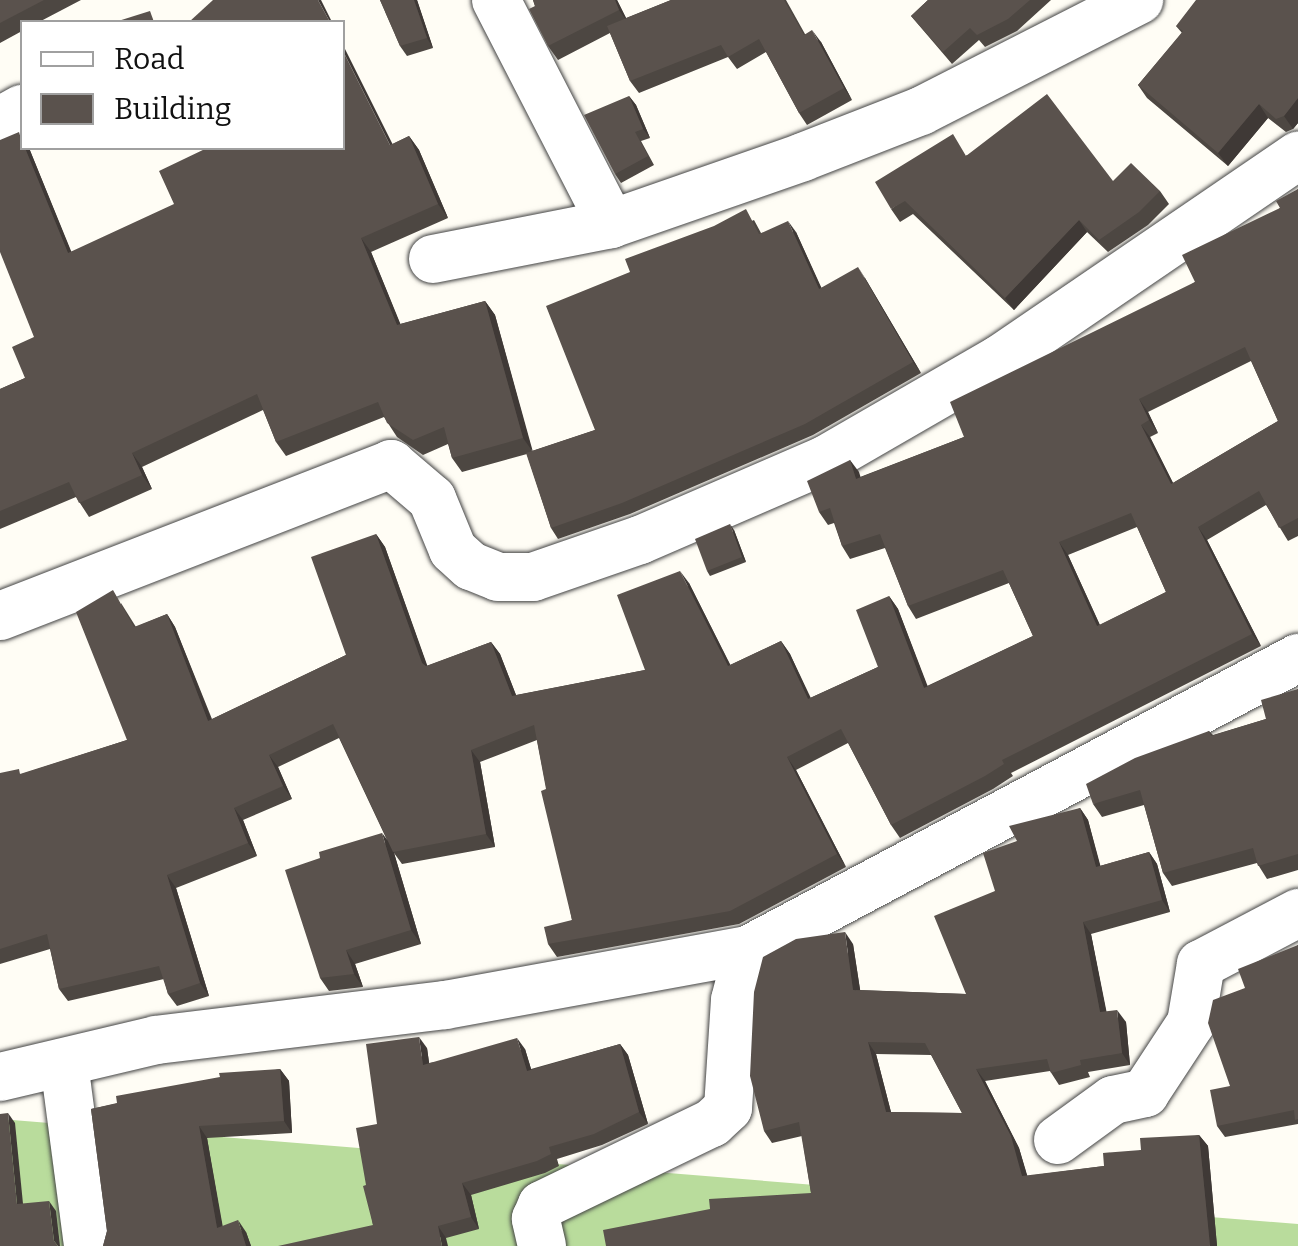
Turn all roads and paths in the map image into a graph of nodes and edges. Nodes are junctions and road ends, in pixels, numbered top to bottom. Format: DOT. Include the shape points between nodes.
graph roads {
  1 [pos="496,0"];
  2 [pos="1140,0"];
  3 [pos="1298,156"];
  4 [pos="611,224"];
  5 [pos="433,260"];
  6 [pos="0,616"];
  7 [pos="1298,658"];
  8 [pos="1298,913"];
  9 [pos="748,950"];
  10 [pos="64,1063"];
  11 [pos="0,1077"];
  12 [pos="1058,1140"];
  13 [pos="88,1246"];
  14 [pos="542,1246"];
  1 -- 4 [label="street"];
  2 -- 4 [label="street" via="921,111"];
  3 -- 6 [label="street" via="1000,359 825,460 640,540 533,576 498,577 454,550 432,498 391,464"];
  4 -- 5 [label="street"];
  7 -- 9 [label="street"];
  8 -- 12 [label="street" via="1201,964 1191,1023 1146,1093 1113,1100"];
  9 -- 10 [label="street" via="446,1006 156,1040"];
  9 -- 14 [label="street" via="735,1000 728,1108 712,1122 542,1205 536,1220"];
  10 -- 11 [label="street"];
  10 -- 13 [label="street"];
}
